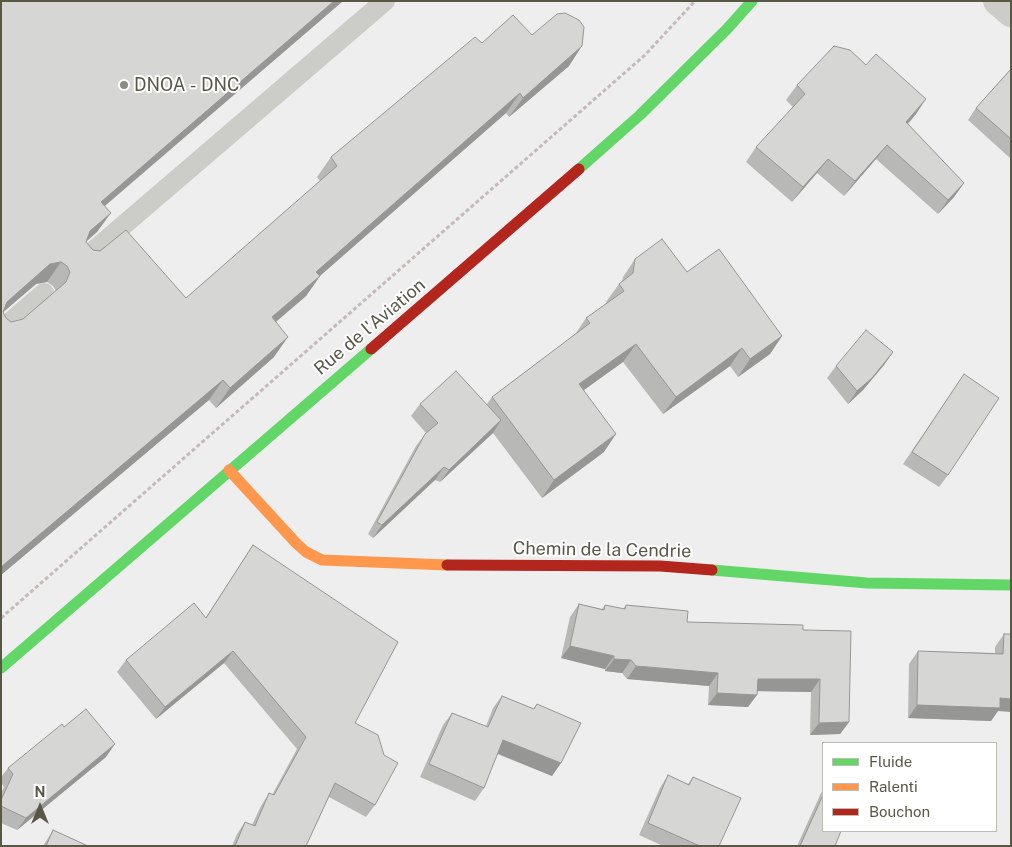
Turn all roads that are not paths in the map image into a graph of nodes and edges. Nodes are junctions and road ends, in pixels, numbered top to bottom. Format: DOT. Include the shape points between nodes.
graph roads {
  1 [pos="385,1"];
  2 [pos="752,1"];
  3 [pos="997,1"];
  4 [pos="1011,13"];
  5 [pos="84,259"];
  6 [pos="44,294"];
  7 [pos="1,330"];
  8 [pos="229,470"];
  9 [pos="1011,585"];
  10 [pos="1,668"];
  1 -- 5 [label="lane"];
  2 -- 8 [label="street, Rue de l'Aviation" via="640,115 474,262"];
  3 -- 4 [label="street"];
  6 -- 7 [label="lane"];
  8 -- 9 [label="street, Chemin de la Cendrie" via="296,543 322,560 465,566 660,566 867,583"];
  8 -- 10 [label="street, Rue de l'Aviation"];
}
